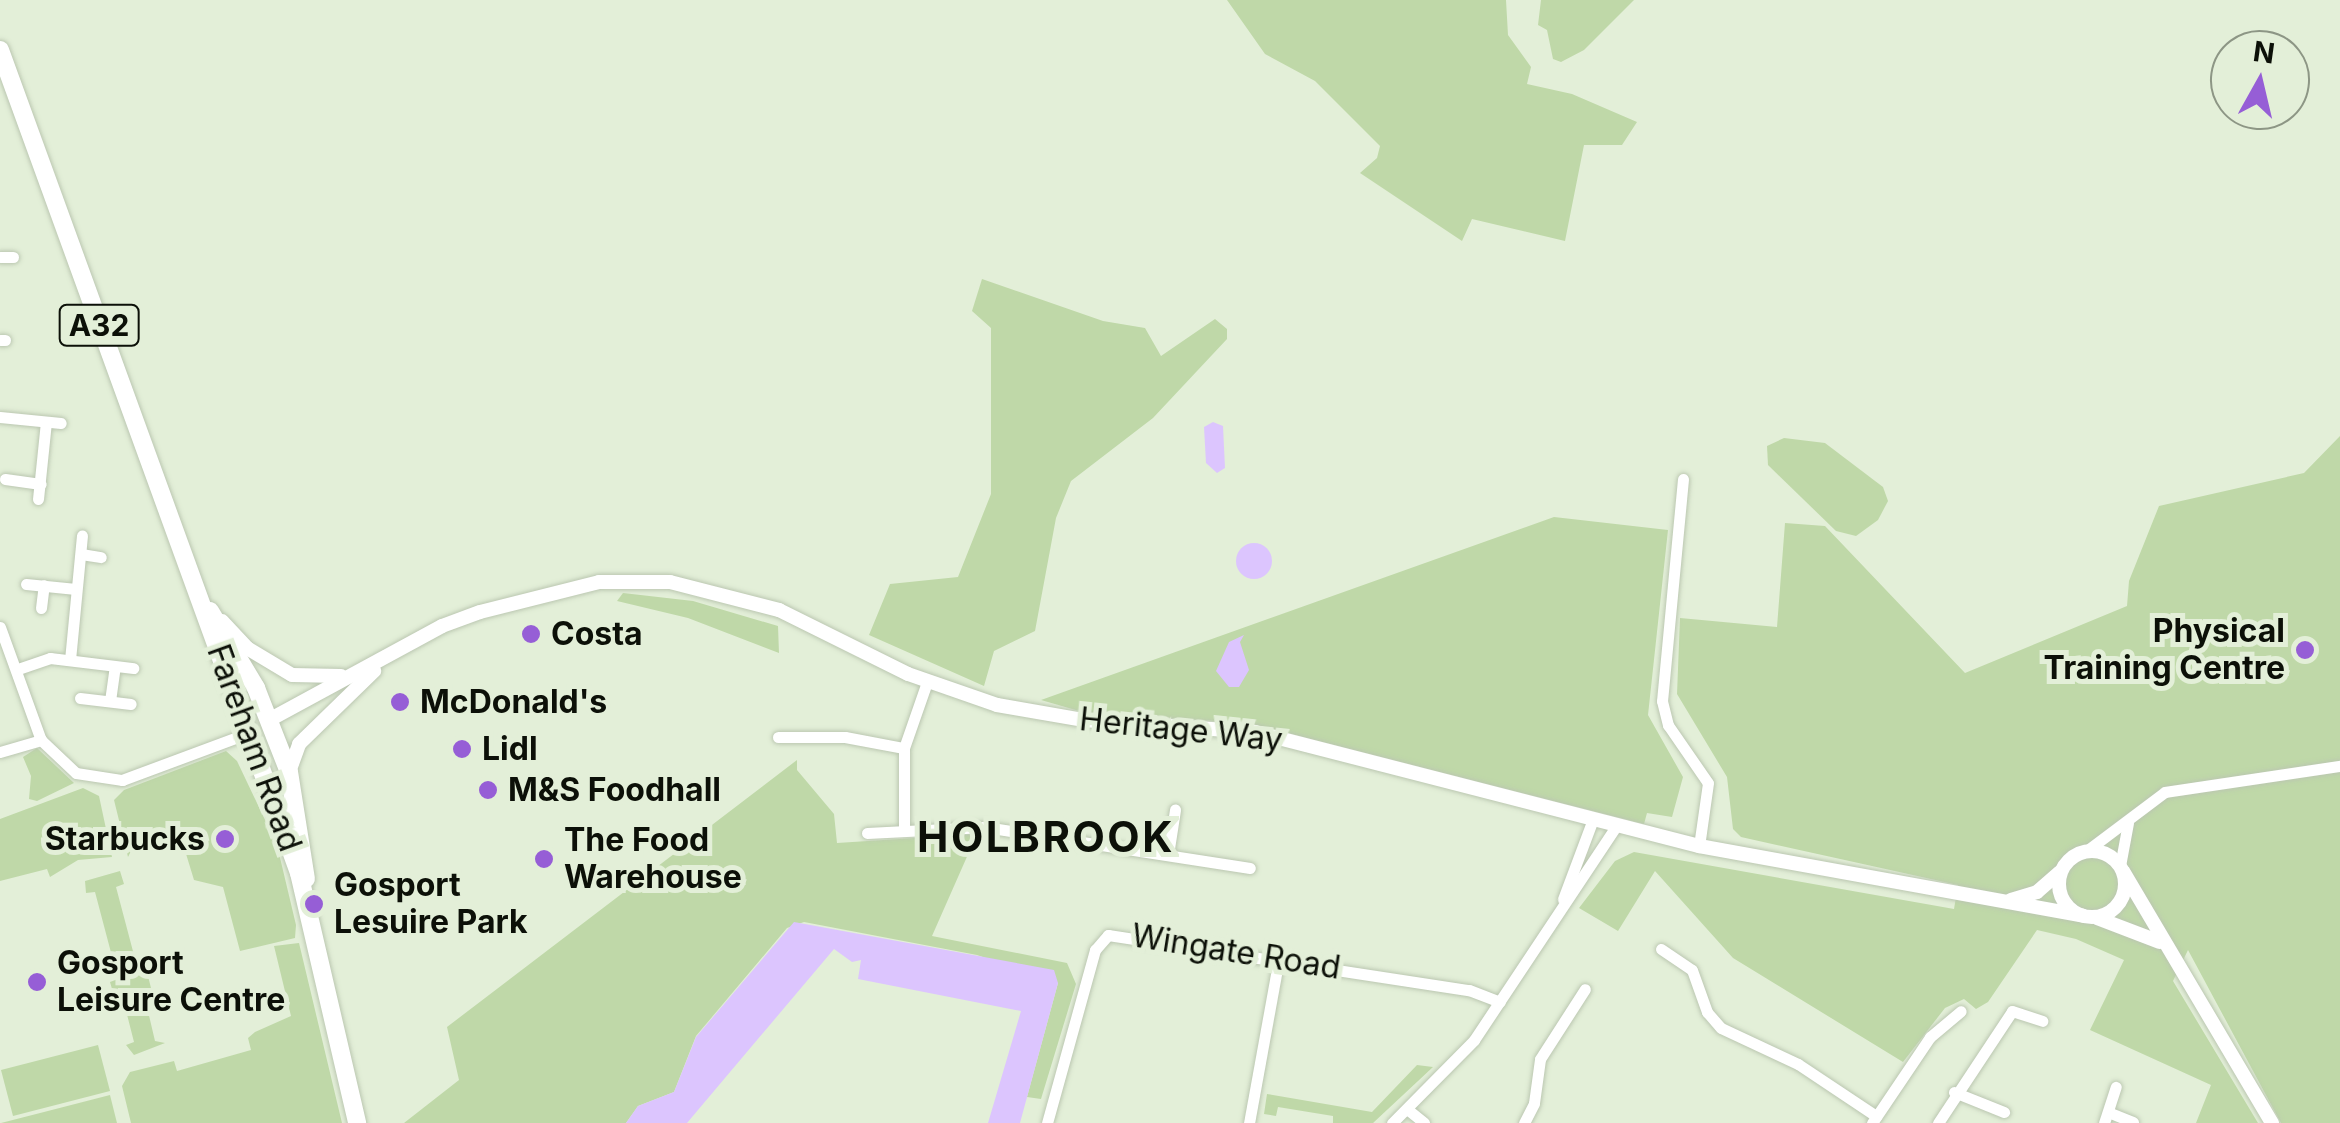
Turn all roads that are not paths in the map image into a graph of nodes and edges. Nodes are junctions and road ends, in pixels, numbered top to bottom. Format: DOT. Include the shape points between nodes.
graph roads {
  1 [pos="0,50"];
  2 [pos="0,416"];
  3 [pos="46,422"];
  4 [pos="61,424"];
  5 [pos="5,479"];
  6 [pos="1683,479"];
  7 [pos="41,484"];
  8 [pos="38,499"];
  9 [pos="82,536"];
  10 [pos="81,554"];
  11 [pos="101,557"];
  12 [pos="26,584"];
  13 [pos="44,586"];
  14 [pos="76,588"];
  15 [pos="202,598"];
  16 [pos="41,608"];
  17 [pos="213,616"];
  18 [pos="0,627"];
  19 [pos="401,648"];
  20 [pos="70,660"];
  21 [pos="116,666"];
  22 [pos="18,668"];
  23 [pos="133,668"];
  24 [pos="360,670"];
  25 [pos="927,682"];
  26 [pos="80,698"];
  27 [pos="110,701"];
  28 [pos="131,704"];
  29 [pos="269,720"];
  30 [pos="246,734"];
  31 [pos="778,737"];
  32 [pos="40,740"];
  33 [pos="904,748"];
  34 [pos="0,752"];
  35 [pos="2340,766"];
  36 [pos="289,772"];
  37 [pos="1175,810"];
  38 [pos="2130,819"];
  39 [pos="1593,820"];
  40 [pos="1616,826"];
  41 [pos="904,830"];
  42 [pos="867,834"];
  43 [pos="1698,846"];
  44 [pos="2085,852"];
  45 [pos="1168,855"];
  46 [pos="1250,868"];
  47 [pos="2064,868"];
  48 [pos="2121,869"];
  49 [pos="299,873"];
  50 [pos="306,899"];
  51 [pos="1980,900"];
  52 [pos="1558,912"];
  53 [pos="2087,917"];
  54 [pos="1677,939"];
  55 [pos="2168,950"];
  56 [pos="1278,958"];
  57 [pos="1585,989"];
  58 [pos="1500,1002"];
  59 [pos="1961,1010"];
  60 [pos="2042,1020"];
  61 [pos="2116,1087"];
  62 [pos="1954,1092"];
  63 [pos="1407,1108"];
  64 [pos="2004,1112"];
  65 [pos="2106,1118"];
  66 [pos="1874,1120"];
  67 [pos="2133,1122"];
  68 [pos="356,1123"];
  69 [pos="1048,1123"];
  70 [pos="1249,1123"];
  71 [pos="1392,1123"];
  72 [pos="1424,1123"];
  73 [pos="1524,1123"];
  74 [pos="1938,1123"];
  75 [pos="2272,1123"];
  1 -- 15 [label="main road, Fareham Road / A32"];
  2 -- 3 [label="street"];
  3 -- 4 [label="street"];
  3 -- 7 [label="street"];
  5 -- 7 [label="street"];
  6 -- 43 [label="street" via="1662,701 1668,725 1708,783"];
  7 -- 8 [label="street"];
  9 -- 10 [label="street"];
  10 -- 11 [label="street"];
  10 -- 14 [label="street"];
  12 -- 13 [label="street"];
  13 -- 14 [label="street"];
  13 -- 16 [label="street"];
  14 -- 20 [label="street"];
  15 -- 17 [label="main road, Fareham Road / A32"];
  15 -- 24 [label="street, Heritage Way" via="247,648 292,675 334,678"];
  15 -- 30 [label="main road, Fareham Road / A32"];
  17 -- 29 [label="main road, Fareham Road / A32"];
  17 -- 30 [label="main road, A32" via="250,707"];
  18 -- 22 [label="street"];
  19 -- 24 [label="street, Heritage Way"];
  19 -- 25 [label="street, Heritage Way" via="442,626 548,592 641,579 743,596"];
  19 -- 36 [label="street, Heritage Way" via="320,720 299,744"];
  20 -- 21 [label="street"];
  20 -- 22 [label="street"];
  21 -- 23 [label="street"];
  21 -- 27 [label="street"];
  22 -- 32 [label="street"];
  24 -- 29 [label="street, Heritage Way"];
  25 -- 33 [label="street"];
  25 -- 39 [label="street, Heritage Way" via="1024,711 1254,732"];
  26 -- 27 [label="street"];
  27 -- 28 [label="street"];
  29 -- 30 [label="main road"];
  29 -- 36 [label="main road, Fareham Road / A32"];
  29 -- 49 [label="main road, A32" via="260,742 290,822"];
  30 -- 32 [label="street" via="109,781 69,769"];
  30 -- 49 [label="main road, Fareham Road / A32"];
  31 -- 33 [label="street" via="845,737"];
  32 -- 34 [label="street"];
  33 -- 41 [label="street"];
  35 -- 38 [label="street" via="2179,788 2155,797"];
  36 -- 50 [label="main road, Fareham Road / A32" via="306,858"];
  37 -- 45 [label="street"];
  38 -- 44 [label="street"];
  38 -- 48 [label="street"];
  39 -- 40 [label="street, Heritage Way"];
  39 -- 52 [label="street"];
  40 -- 43 [label="street, Heritage Way"];
  40 -- 52 [label="street"];
  41 -- 42 [label="street"];
  41 -- 45 [label="street" via="985,827"];
  43 -- 51 [label="street, Heritage Way"];
  44 -- 47 [label="street"];
  44 -- 48 [label="street" via="2108,856"];
  45 -- 46 [label="street"];
  47 -- 51 [label="street, Heritage Way" via="2026,897"];
  47 -- 53 [label="street" via="2062,897"];
  48 -- 53 [label="street" via="2120,903"];
  48 -- 55 [label="street"];
  49 -- 50 [label="main road, Fareham Road / A32"];
  50 -- 68 [label="main road, Fareham Road / A32"];
  51 -- 53 [label="street, Heritage Way"];
  52 -- 58 [label="street"];
  53 -- 55 [label="street, Heritage Way" via="2147,933"];
  54 -- 66 [label="street" via="1665,951 1692,970 1707,1012 1721,1028 1798,1064"];
  55 -- 75 [label="street"];
  56 -- 58 [label="street, Wingate Road" via="1469,990"];
  56 -- 69 [label="street, Wingate Road" via="1126,934 1101,938"];
  56 -- 70 [label="street"];
  57 -- 73 [label="street" via="1540,1059"];
  58 -- 63 [label="street" via="1474,1040"];
  59 -- 66 [label="street" via="1930,1038"];
  60 -- 62 [label="street" via="2012,1011"];
  61 -- 65 [label="street"];
  62 -- 64 [label="street"];
  62 -- 74 [label="street"];
  63 -- 71 [label="street"];
  63 -- 72 [label="street"];
  65 -- 67 [label="street"];
}
